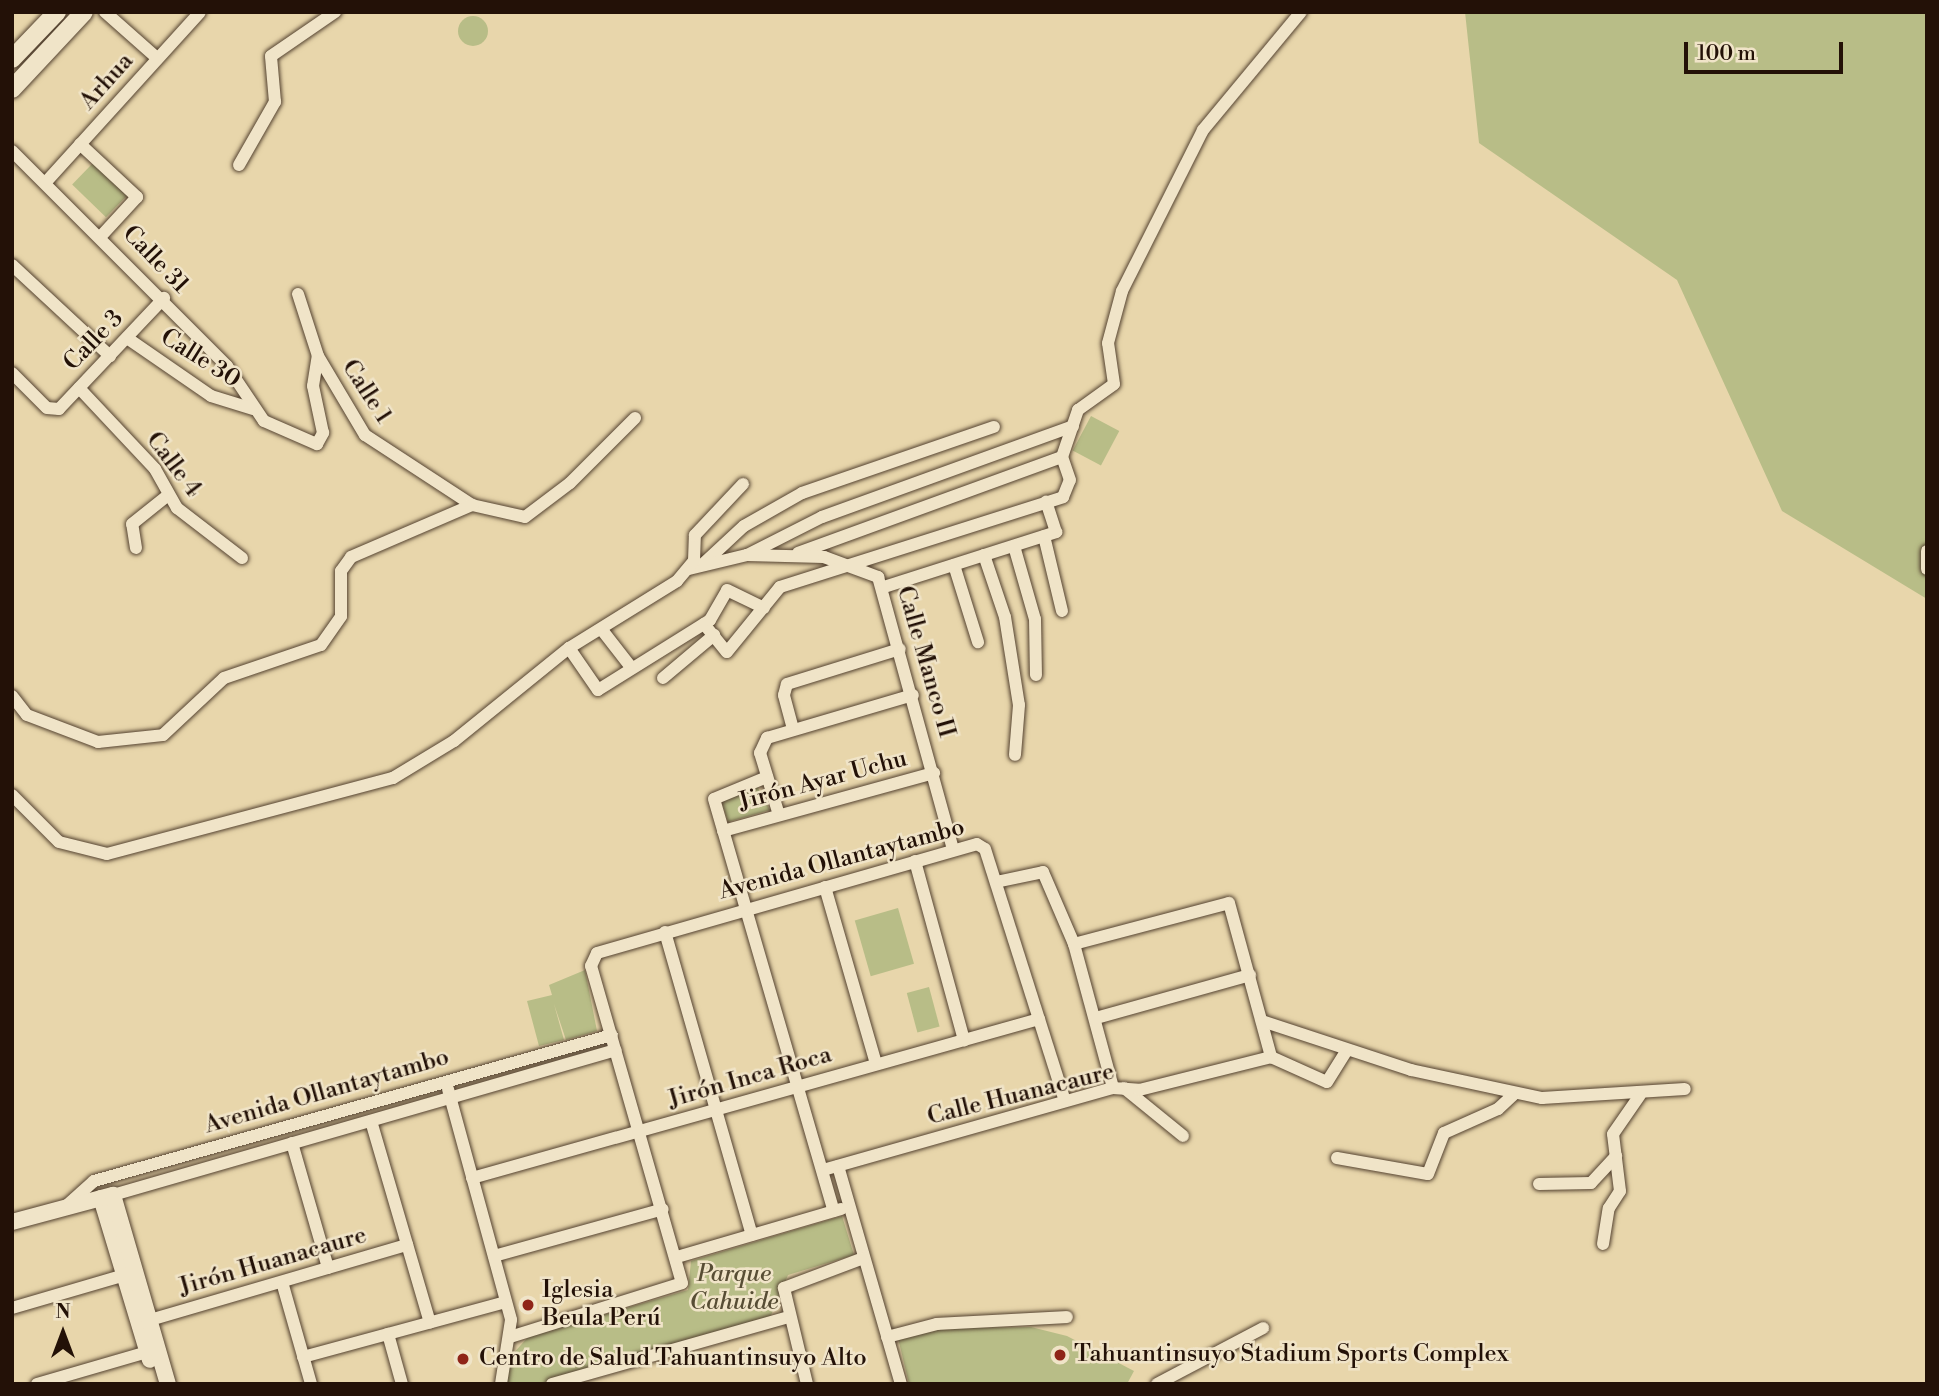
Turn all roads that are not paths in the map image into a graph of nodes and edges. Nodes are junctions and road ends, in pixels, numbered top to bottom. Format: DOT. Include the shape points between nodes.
graph roads {
  1 [pos="57,12"];
  2 [pos="84,12"];
  3 [pos="105,12"];
  4 [pos="200,12"];
  5 [pos="335,12"];
  6 [pos="1301,12"];
  7 [pos="16,48"];
  8 [pos="157,58"];
  9 [pos="12,89"];
  10 [pos="80,144"];
  11 [pos="12,151"];
  12 [pos="239,165"];
  13 [pos="46,181"];
  14 [pos="102,235"];
  15 [pos="12,265"];
  16 [pos="298,294"];
  17 [pos="164,298"];
  18 [pos="127,338"];
  19 [pos="110,356"];
  20 [pos="318,356"];
  21 [pos="12,373"];
  22 [pos="79,388"];
  23 [pos="253,409"];
  24 [pos="635,418"];
  25 [pos="1073,426"];
  26 [pos="994,427"];
  27 [pos="1062,457"];
  28 [pos="743,484"];
  29 [pos="167,496"];
  30 [pos="1046,502"];
  31 [pos="472,505"];
  32 [pos="1044,536"];
  33 [pos="1014,546"];
  34 [pos="136,548"];
  35 [pos="1927,551"];
  36 [pos="798,553"];
  37 [pos="747,555"];
  38 [pos="984,555"];
  39 [pos="242,558"];
  40 [pos="857,565"];
  41 [pos="954,565"];
  42 [pos="695,567"];
  43 [pos="1927,569"];
  44 [pos="884,587"];
  45 [pos="764,607"];
  46 [pos="1062,611"];
  47 [pos="704,624"];
  48 [pos="602,630"];
  49 [pos="714,635"];
  50 [pos="978,642"];
  51 [pos="569,648"];
  52 [pos="900,649"];
  53 [pos="630,666"];
  54 [pos="1036,675"];
  55 [pos="663,678"];
  56 [pos="913,695"];
  57 [pos="12,696"];
  58 [pos="793,729"];
  59 [pos="1015,755"];
  60 [pos="934,773"];
  61 [pos="768,777"];
  62 [pos="12,795"];
  63 [pos="779,815"];
  64 [pos="723,831"];
  65 [pos="953,850"];
  66 [pos="915,861"];
  67 [pos="1040,870"];
  68 [pos="996,882"];
  69 [pos="825,887"];
  70 [pos="746,909"];
  71 [pos="665,932"];
  72 [pos="1074,944"];
  73 [pos="1250,975"];
  74 [pos="1096,1018"];
  75 [pos="1039,1019"];
  76 [pos="1262,1021"];
  77 [pos="612,1035"];
  78 [pos="964,1040"];
  79 [pos="1100,1044"];
  80 [pos="616,1050"];
  81 [pos="1346,1050"];
  82 [pos="1271,1056"];
  83 [pos="876,1065"];
  84 [pos="446,1082"];
  85 [pos="798,1086"];
  86 [pos="1119,1088"];
  87 [pos="1685,1089"];
  88 [pos="1515,1093"];
  89 [pos="1640,1095"];
  90 [pos="450,1098"];
  91 [pos="1065,1101"];
  92 [pos="716,1110"];
  93 [pos="371,1121"];
  94 [pos="640,1131"];
  95 [pos="1183,1136"];
  96 [pos="292,1143"];
  97 [pos="1616,1156"];
  98 [pos="1337,1158"];
  99 [pos="838,1166"];
  100 [pos="822,1170"];
  101 [pos="472,1178"];
  102 [pos="1539,1184"];
  103 [pos="107,1196"];
  104 [pos="849,1206"];
  105 [pos="64,1208"];
  106 [pos="663,1209"];
  107 [pos="835,1211"];
  108 [pos="12,1222"];
  109 [pos="751,1235"];
  110 [pos="1603,1244"];
  111 [pos="407,1245"];
  112 [pos="494,1256"];
  113 [pos="677,1257"];
  114 [pos="864,1258"];
  115 [pos="328,1268"];
  116 [pos="125,1275"];
  117 [pos="282,1282"];
  118 [pos="506,1302"];
  119 [pos="12,1308"];
  120 [pos="788,1317"];
  121 [pos="1067,1317"];
  122 [pos="150,1320"];
  123 [pos="429,1323"];
  124 [pos="1263,1328"];
  125 [pos="387,1334"];
  126 [pos="510,1336"];
  127 [pos="887,1337"];
  128 [pos="153,1350"];
  129 [pos="303,1357"];
  130 [pos="72,1379"];
  131 [pos="37,1384"];
  132 [pos="157,1384"];
  133 [pos="168,1384"];
  134 [pos="311,1384"];
  135 [pos="402,1384"];
  136 [pos="501,1384"];
  137 [pos="552,1384"];
  138 [pos="807,1384"];
  139 [pos="901,1384"];
  140 [pos="1157,1384"];
  1 -- 7 [label="main road"];
  2 -- 9 [label="main road"];
  3 -- 8 [label="street"];
  4 -- 8 [label="street, Arhua"];
  5 -- 12 [label="street" via="271,56 275,102"];
  6 -- 25 [label="street" via="1203,130 1122,291 1108,343 1114,384 1084,401"];
  8 -- 10 [label="street, Arhua"];
  10 -- 13 [label="street, Arhua"];
  10 -- 14 [label="street" via="137,197"];
  11 -- 13 [label="street, Calle 31"];
  13 -- 14 [label="street, Calle 31"];
  14 -- 17 [label="street, Calle 31"];
  15 -- 19 [label="street"];
  16 -- 20 [label="street, Calle 1"];
  17 -- 18 [label="street, Calle 3"];
  17 -- 23 [label="street, Calle 31" via="228,366"];
  18 -- 19 [label="street, Calle 3"];
  18 -- 23 [label="street, Calle 30" via="211,396"];
  19 -- 22 [label="street, Calle 3"];
  20 -- 23 [label="street" via="313,386 321,443 283,431"];
  20 -- 31 [label="street, Calle 1" via="365,435"];
  21 -- 22 [label="street, Calle 3" via="53,411"];
  22 -- 29 [label="street, Calle 4" via="155,469"];
  24 -- 31 [label="street" via="570,483 525,517"];
  25 -- 27 [label="street"];
  25 -- 37 [label="street" via="822,517"];
  26 -- 42 [label="street" via="802,493 744,526"];
  27 -- 30 [label="street" via="1070,471 1067,492"];
  27 -- 36 [label="street"];
  28 -- 42 [label="street" via="695,535"];
  29 -- 34 [label="street" via="132,524"];
  29 -- 39 [label="street, Calle 4"];
  30 -- 32 [label="street" via="1056,532"];
  30 -- 40 [label="street"];
  31 -- 57 [label="street" via="351,557 341,587 341,616 321,645 224,678 163,735 98,742 27,715"];
  32 -- 33 [label="street"];
  32 -- 46 [label="street"];
  33 -- 38 [label="street"];
  33 -- 54 [label="street" via="1035,619"];
  35 -- 43 [label="street"];
  36 -- 37 [label="street, Calle Manco II"];
  36 -- 40 [label="street, Calle Manco II"];
  37 -- 42 [label="street"];
  38 -- 41 [label="street"];
  38 -- 59 [label="street" via="1005,617 1019,705"];
  40 -- 44 [label="street, Calle Manco II"];
  40 -- 45 [label="street" via="780,587"];
  41 -- 44 [label="street"];
  41 -- 50 [label="street"];
  42 -- 48 [label="street"];
  44 -- 52 [label="street, Calle Manco II"];
  45 -- 47 [label="street" via="727,590"];
  45 -- 49 [label="street" via="727,652"];
  47 -- 49 [label="street"];
  47 -- 53 [label="street"];
  48 -- 51 [label="street"];
  48 -- 53 [label="street"];
  49 -- 55 [label="street"];
  51 -- 53 [label="street" via="598,690"];
  51 -- 62 [label="street" via="407,772 298,808 107,854 69,848"];
  52 -- 56 [label="street, Calle Manco II"];
  52 -- 58 [label="street" via="788,684 784,695"];
  56 -- 58 [label="street"];
  56 -- 60 [label="street, Calle Manco II"];
  58 -- 61 [label="street" via="762,744"];
  60 -- 63 [label="street, Jirón Ayar Uchu"];
  60 -- 65 [label="street, Calle Manco II"];
  61 -- 63 [label="street"];
  61 -- 64 [label="street" via="714,799"];
  63 -- 64 [label="street, Jirón Ayar Uchu"];
  64 -- 70 [label="street"];
  65 -- 66 [label="street, Avenida Ollantaytambo"];
  65 -- 68 [label="street, Avenida Ollantaytambo" via="977,844 985,849"];
  66 -- 69 [label="street, Avenida Ollantaytambo"];
  66 -- 78 [label="street"];
  67 -- 68 [label="street"];
  67 -- 72 [label="street"];
  67 -- 79 [label="street"];
  68 -- 75 [label="street"];
  69 -- 70 [label="street, Avenida Ollantaytambo"];
  69 -- 83 [label="street"];
  70 -- 71 [label="street, Avenida Ollantaytambo"];
  70 -- 85 [label="street"];
  71 -- 77 [label="street, Avenida Ollantaytambo" via="591,959"];
  71 -- 92 [label="street"];
  72 -- 73 [label="street" via="1229,903"];
  72 -- 74 [label="street"];
  73 -- 74 [label="street"];
  73 -- 76 [label="street"];
  74 -- 79 [label="street"];
  75 -- 78 [label="street, Jirón Inca Roca"];
  75 -- 91 [label="street"];
  76 -- 81 [label="street"];
  76 -- 82 [label="street"];
  77 -- 80 [label="street"];
  77 -- 84 [label="street, Avenida Ollantaytambo"];
  78 -- 83 [label="street, Jirón Inca Roca"];
  79 -- 86 [label="street"];
  80 -- 90 [label="street, Avenida Ollantaytambo"];
  80 -- 94 [label="street"];
  81 -- 82 [label="street" via="1327,1082"];
  81 -- 88 [label="street"];
  82 -- 86 [label="street, Calle Huanacaure"];
  83 -- 85 [label="street, Jirón Inca Roca"];
  84 -- 90 [label="street"];
  84 -- 105 [label="street, Avenida Ollantaytambo" via="94,1181"];
  85 -- 92 [label="street, Jirón Inca Roca"];
  85 -- 100 [label="street"];
  86 -- 91 [label="street, Calle Huanacaure"];
  86 -- 95 [label="street" via="1171,1120"];
  87 -- 89 [label="street"];
  88 -- 89 [label="street" via="1571,1101"];
  88 -- 98 [label="street" via="1498,1110 1444,1133 1429,1174"];
  89 -- 97 [label="street" via="1613,1134"];
  90 -- 93 [label="street, Avenida Ollantaytambo"];
  90 -- 101 [label="street"];
  91 -- 99 [label="street, Calle Huanacaure"];
  92 -- 94 [label="street, Jirón Inca Roca"];
  92 -- 109 [label="street"];
  93 -- 96 [label="street, Avenida Ollantaytambo"];
  93 -- 111 [label="street"];
  94 -- 101 [label="street, Jirón Inca Roca"];
  94 -- 106 [label="street"];
  96 -- 103 [label="street, Avenida Ollantaytambo"];
  96 -- 115 [label="street"];
  97 -- 102 [label="street" via="1591,1184"];
  97 -- 110 [label="street" via="1620,1191 1609,1208"];
  99 -- 100 [label="street, Calle Huanacaure"];
  99 -- 104 [label="street"];
  100 -- 107 [label="street"];
  101 -- 112 [label="street"];
  103 -- 105 [label="street, Avenida Ollantaytambo"];
  103 -- 116 [label="street"];
  103 -- 122 [label="street"];
  104 -- 107 [label="street"];
  104 -- 114 [label="street"];
  105 -- 108 [label="street, Avenida Ollantaytambo"];
  106 -- 112 [label="street"];
  106 -- 113 [label="street"];
  107 -- 109 [label="street"];
  109 -- 113 [label="street"];
  111 -- 115 [label="street, Jirón Huanacaure"];
  111 -- 123 [label="street"];
  112 -- 118 [label="street"];
  113 -- 126 [label="street" via="678,1286"];
  114 -- 120 [label="street" via="789,1283 783,1293"];
  114 -- 127 [label="street"];
  115 -- 117 [label="street, Jirón Huanacaure"];
  116 -- 119 [label="street"];
  116 -- 128 [label="street"];
  117 -- 122 [label="street, Jirón Huanacaure"];
  117 -- 129 [label="street"];
  118 -- 123 [label="street"];
  118 -- 126 [label="street"];
  120 -- 137 [label="street"];
  120 -- 138 [label="street"];
  121 -- 127 [label="street" via="937,1324"];
  122 -- 128 [label="street"];
  123 -- 125 [label="street"];
  124 -- 140 [label="street"];
  125 -- 129 [label="street"];
  125 -- 135 [label="street"];
  126 -- 136 [label="street"];
  127 -- 139 [label="street"];
  128 -- 130 [label="street"];
  128 -- 132 [label="street"];
  128 -- 133 [label="street"];
  129 -- 134 [label="street"];
  130 -- 131 [label="street"];
}
